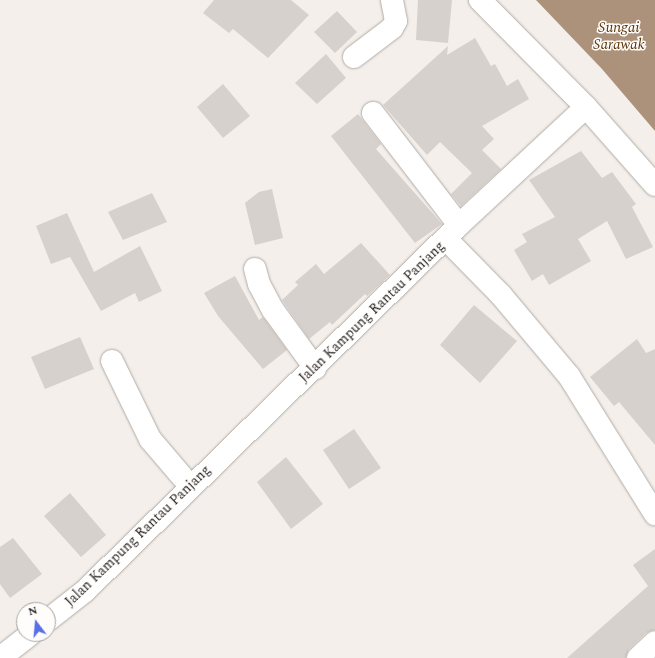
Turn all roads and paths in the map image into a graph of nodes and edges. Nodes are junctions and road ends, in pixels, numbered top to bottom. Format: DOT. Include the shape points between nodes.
graph roads {
  1 [pos="392,0"];
  2 [pos="480,0"];
  3 [pos="354,56"];
  4 [pos="586,106"];
  5 [pos="373,113"];
  6 [pos="655,185"];
  7 [pos="453,232"];
  8 [pos="255,269"];
  9 [pos="112,361"];
  10 [pos="315,368"];
  11 [pos="190,486"];
  12 [pos="655,514"];
  13 [pos="56,614"];
  14 [pos="21,642"];
  15 [pos="655,642"];
  16 [pos="0,658"];
  17 [pos="638,658"];
  1 -- 3 [label="street" via="396,21 392,28"];
  2 -- 4 [label="street"];
  4 -- 6 [label="street"];
  4 -- 7 [label="street, Jalan Kampung Rantau Panjang"];
  5 -- 7 [label="street"];
  7 -- 10 [label="street, Jalan Kampung Rantau Panjang"];
  7 -- 12 [label="street" via="569,376"];
  8 -- 10 [label="street" via="259,284 273,310"];
  9 -- 11 [label="street" via="150,438"];
  10 -- 11 [label="street, Jalan Kampung Rantau Panjang"];
  11 -- 13 [label="street, Jalan Kampung Rantau Panjang" via="85,590"];
  14 -- 16 [label="street"];
  15 -- 17 [label="street"];
}
